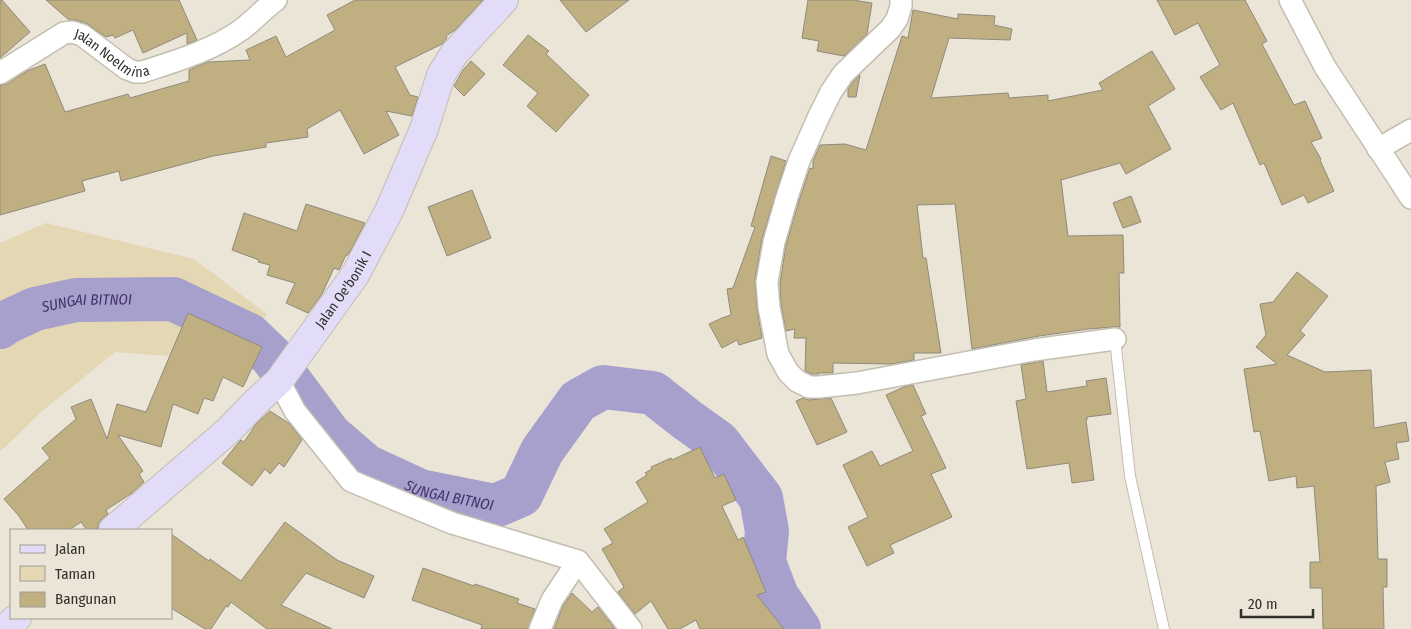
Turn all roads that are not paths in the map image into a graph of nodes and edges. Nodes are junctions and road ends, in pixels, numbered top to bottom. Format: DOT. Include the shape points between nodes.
graph roads {
  1 [pos="276,0"];
  2 [pos="504,0"];
  3 [pos="901,0"];
  4 [pos="1290,0"];
  5 [pos="0,73"];
  6 [pos="1411,130"];
  7 [pos="1378,148"];
  8 [pos="1411,198"];
  9 [pos="1115,339"];
  10 [pos="279,382"];
  11 [pos="114,529"];
  12 [pos="578,561"];
  13 [pos="16,619"];
  14 [pos="4,629"];
  15 [pos="540,629"];
  16 [pos="631,629"];
  17 [pos="1164,629"];
  1 -- 5 [label="street, Jalan Noelmina" via="223,41 142,72 127,69 82,35 69,32"];
  2 -- 10 [label="street, Jalan Oe'bonik I" via="447,64 424,130 389,211 355,274"];
  3 -- 9 [label="street" via="890,29 843,74 831,92 799,161 787,197 767,282 778,354 788,372 797,382 819,387"];
  4 -- 7 [label="street" via="1325,67"];
  6 -- 7 [label="street"];
  7 -- 8 [label="street"];
  9 -- 17 [label="lane" via="1130,476"];
  10 -- 11 [label="street, Jalan Oe'bonik I" via="229,430"];
  10 -- 12 [label="street" via="295,411 351,481 452,523"];
  12 -- 15 [label="street" via="552,600"];
  12 -- 16 [label="street"];
  13 -- 14 [label="street"];
}
